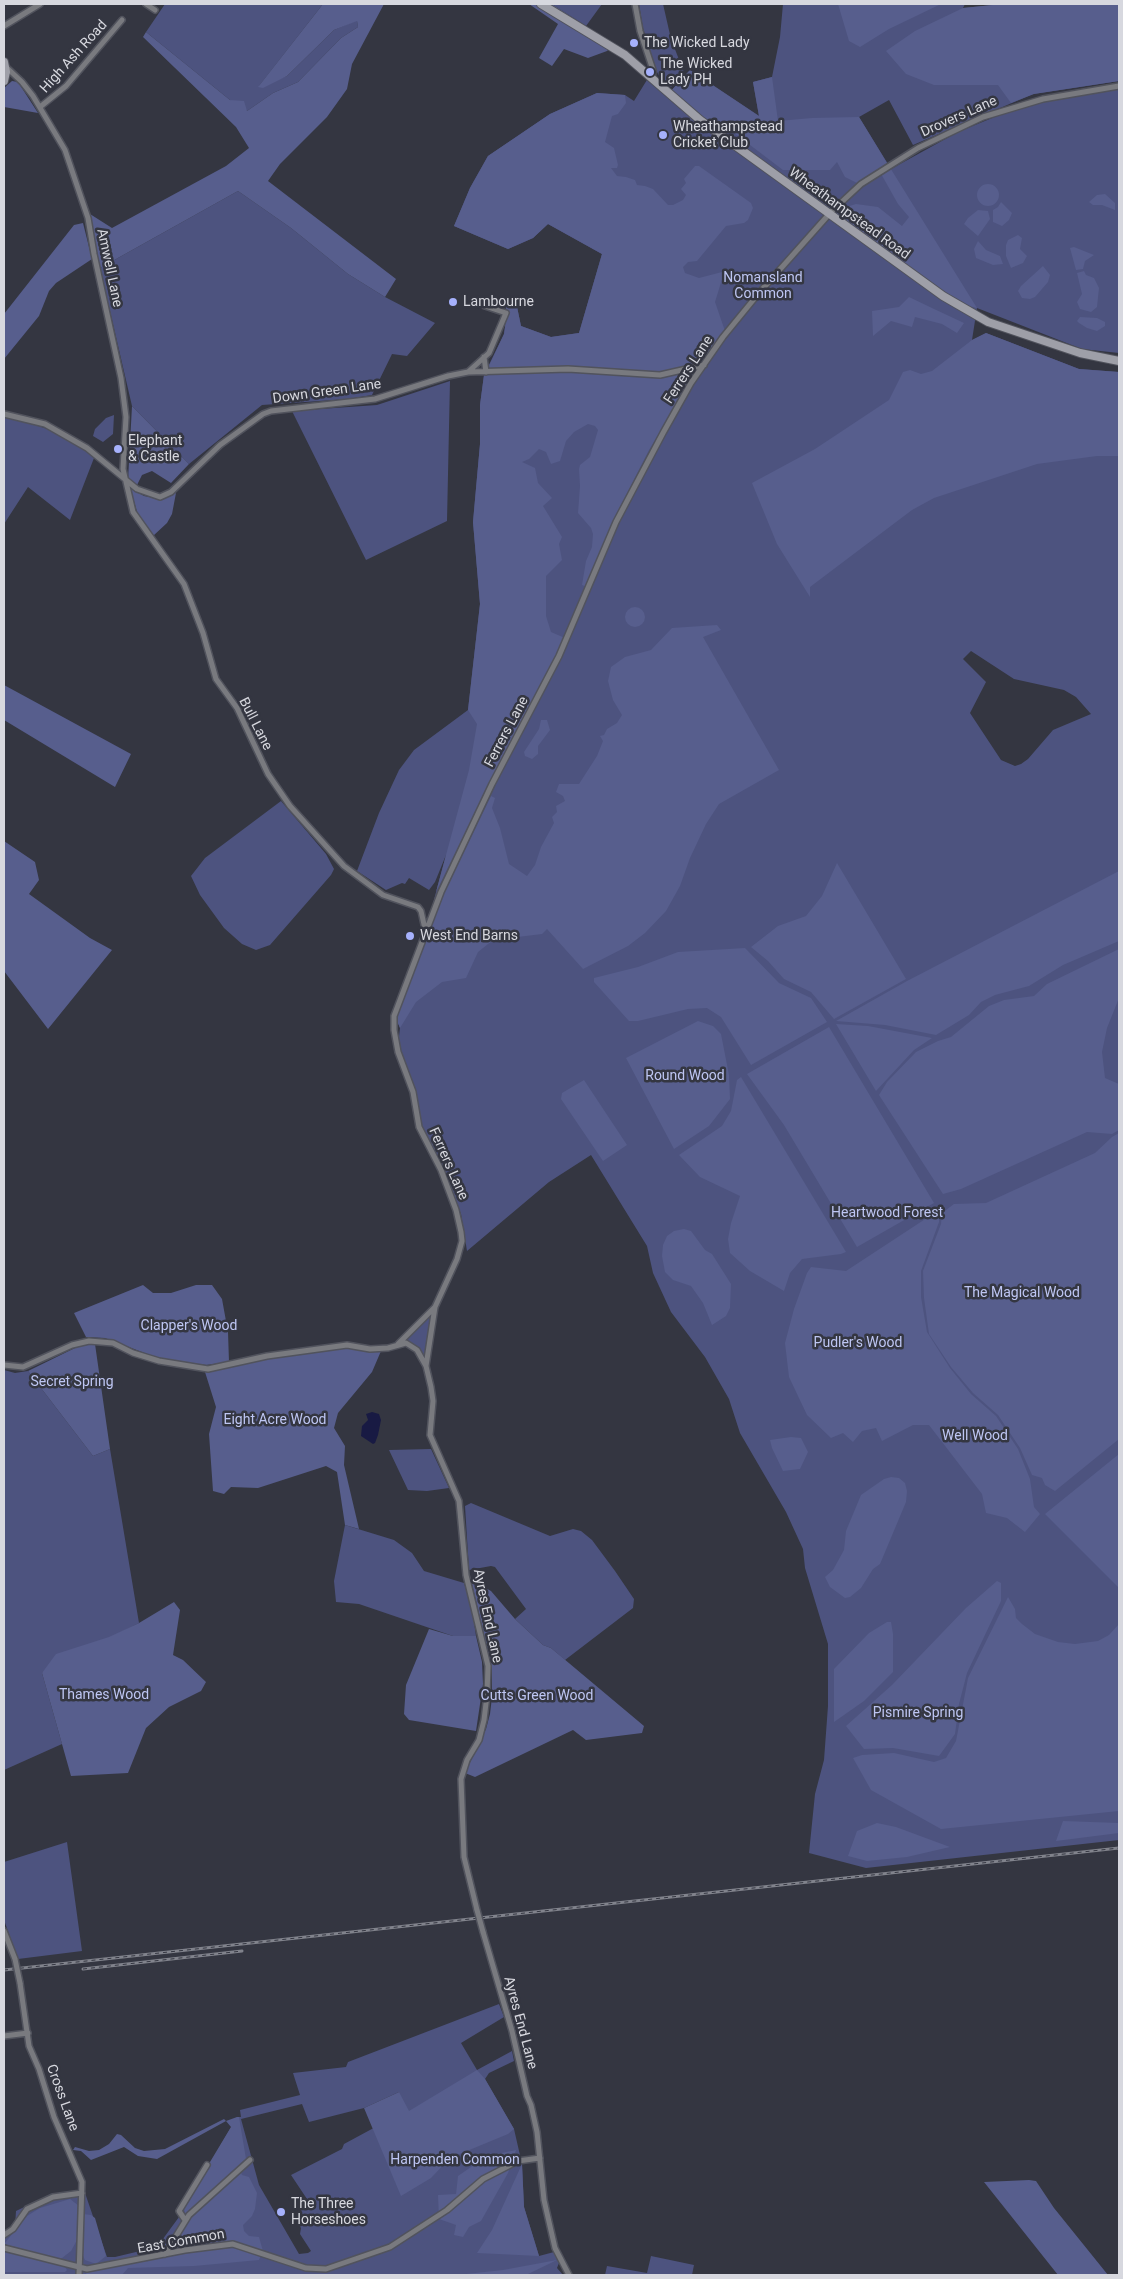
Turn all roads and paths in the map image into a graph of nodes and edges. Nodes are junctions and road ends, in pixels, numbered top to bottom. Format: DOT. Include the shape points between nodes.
graph roads {
  1 [pos="28,4"];
  2 [pos="40,4"];
  3 [pos="146,4"];
  4 [pos="541,4"];
  5 [pos="635,4"];
  6 [pos="31,9"];
  7 [pos="155,10"];
  8 [pos="122,20"];
  9 [pos="4,26"];
  10 [pos="5,65"];
  11 [pos="16,76"];
  12 [pos="652,79"];
  13 [pos="4,81"];
  14 [pos="1119,86"];
  15 [pos="40,107"];
  16 [pos="830,214"];
  17 [pos="485,306"];
  18 [pos="484,357"];
  19 [pos="1119,361"];
  20 [pos="704,365"];
  21 [pos="468,372"];
  22 [pos="486,372"];
  23 [pos="4,414"];
  24 [pos="124,480"];
  25 [pos="425,930"];
  26 [pos="435,1307"];
  27 [pos="398,1344"];
  28 [pos="4,1365"];
  29 [pos="426,1366"];
  30 [pos="4,1931"];
  31 [pos="28,2032"];
  32 [pos="4,2036"];
  33 [pos="540,2158"];
  34 [pos="250,2160"];
  35 [pos="207,2165"];
  36 [pos="82,2193"];
  37 [pos="185,2220"];
  38 [pos="4,2236"];
  39 [pos="4,2248"];
  40 [pos="165,2254"];
  41 [pos="80,2269"];
  42 [pos="80,2275"];
  43 [pos="569,2275"];
  1 -- 6 [label="street"];
  2 -- 6 [label="street"];
  3 -- 7 [label="street"];
  4 -- 12 [label="main road, Wheathampstead Road" via="613,46"];
  5 -- 12 [label="street" via="653,70"];
  6 -- 9 [label="street"];
  8 -- 15 [label="street, High Ash Road" via="66,86"];
  10 -- 11 [label="street, Amwell Lane"];
  10 -- 13 [label="main road"];
  11 -- 13 [label="street"];
  11 -- 15 [label="street, Amwell Lane"];
  12 -- 16 [label="main road, Wheathampstead Road" via="700,120"];
  14 -- 16 [label="street, Drovers Lane" via="1034,101 955,128 879,171"];
  15 -- 24 [label="street, Amwell Lane" via="65,150 88,218 121,378 126,417"];
  16 -- 19 [label="main road, Wheathampstead Road" via="929,287 976,316 1080,353"];
  16 -- 20 [label="street, Ferrers Lane" via="759,293"];
  17 -- 18 [label="street" via="506,313 495,343"];
  18 -- 21 [label="street"];
  18 -- 22 [label="street"];
  20 -- 22 [label="street, Down Green Lane" via="660,375 568,369"];
  20 -- 25 [label="street, Ferrers Lane" via="670,418 616,522 559,656 492,784"];
  21 -- 22 [label="street, Down Green Lane"];
  21 -- 24 [label="street, Down Green Lane" via="375,399 286,408 263,414 204,458 171,492 160,497 137,489"];
  23 -- 24 [label="street, Down Green Lane" via="58,430 86,448"];
  24 -- 25 [label="street, Bull Lane" via="133,512 184,584 216,679 237,708 268,774 290,806 344,866 383,895 418,907"];
  25 -- 26 [label="street, Ferrers Lane" via="394,1016 394,1030 402,1066 413,1092 418,1127 441,1170 462,1232 457,1260"];
  26 -- 27 [label="street, Ferrers Lane"];
  26 -- 29 [label="street, Ferrers Lane"];
  27 -- 28 [label="street" via="370,1349 348,1345 267,1356 208,1369 159,1361 113,1343 89,1341 72,1345 23,1367"];
  27 -- 29 [label="street, Ayres End Lane" via="414,1347"];
  29 -- 33 [label="street, Ayres End Lane, bridge" via="433,1401 430,1435 459,1501 466,1575 488,1666 484,1720 479,1740 467,1760 461,1779 464,1857 518,2053"];
  30 -- 31 [label="street, Cross Lane, bridge" via="15,1959"];
  31 -- 32 [label="street"];
  31 -- 36 [label="street, Cross Lane" via="29,2046 54,2117 81,2176"];
  33 -- 40 [label="street, East Common" via="518,2161 482,2179 447,2210 390,2247 334,2268 306,2268 234,2244"];
  33 -- 43 [label="street, Ayres End Lane" via="544,2200 555,2248"];
  34 -- 37 [label="street"];
  35 -- 37 [label="street" via="179,2211"];
  36 -- 38 [label="street" via="53,2197 27,2209 14,2229"];
  36 -- 41 [label="street, Cross Lane"];
  37 -- 40 [label="street"];
  39 -- 41 [label="street, East Common"];
  40 -- 41 [label="street, East Common"];
  41 -- 42 [label="street, Cross Lane"];
}
